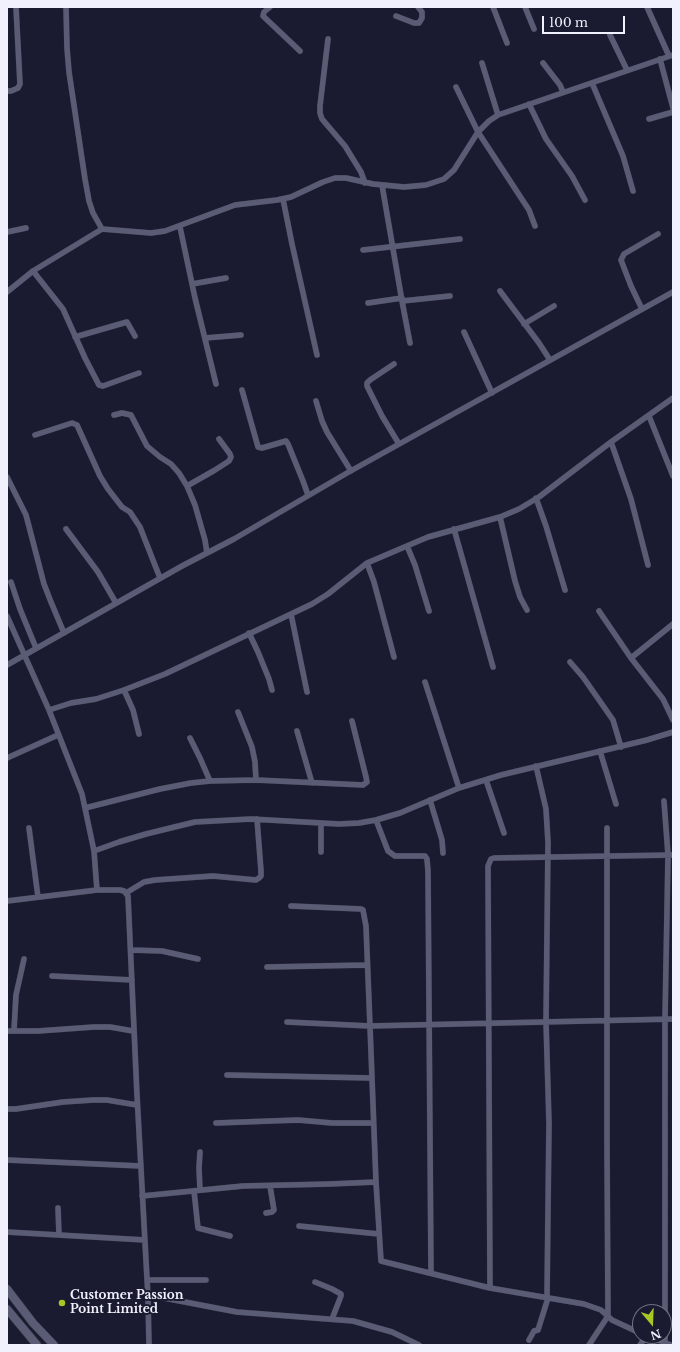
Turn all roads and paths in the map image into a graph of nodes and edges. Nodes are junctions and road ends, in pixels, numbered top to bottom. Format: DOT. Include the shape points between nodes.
graph roads {
  1 [pos="16,7"];
  2 [pos="66,7"];
  3 [pos="270,7"];
  4 [pos="418,7"];
  5 [pos="493,7"];
  6 [pos="525,7"];
  7 [pos="647,7"];
  8 [pos="396,16"];
  9 [pos="534,29"];
  10 [pos="610,35"];
  11 [pos="328,39"];
  12 [pos="507,43"];
  13 [pos="300,51"];
  14 [pos="671,56"];
  15 [pos="660,59"];
  16 [pos="482,63"];
  17 [pos="543,63"];
  18 [pos="627,70"];
  19 [pos="592,83"];
  20 [pos="456,88"];
  21 [pos="7,92"];
  22 [pos="563,92"];
  23 [pos="530,104"];
  24 [pos="673,108"];
  25 [pos="673,112"];
  26 [pos="498,115"];
  27 [pos="649,119"];
  28 [pos="478,132"];
  29 [pos="365,183"];
  30 [pos="382,185"];
  31 [pos="633,191"];
  32 [pos="283,198"];
  33 [pos="585,200"];
  34 [pos="535,226"];
  35 [pos="180,227"];
  36 [pos="26,228"];
  37 [pos="102,228"];
  38 [pos="7,232"];
  39 [pos="658,234"];
  40 [pos="460,239"];
  41 [pos="392,246"];
  42 [pos="362,250"];
  43 [pos="33,271"];
  44 [pos="226,278"];
  45 [pos="192,284"];
  46 [pos="500,291"];
  47 [pos="7,292"];
  48 [pos="673,292"];
  49 [pos="450,296"];
  50 [pos="402,300"];
  51 [pos="368,303"];
  52 [pos="554,306"];
  53 [pos="642,310"];
  54 [pos="524,324"];
  55 [pos="464,332"];
  56 [pos="241,335"];
  57 [pos="135,336"];
  58 [pos="75,337"];
  59 [pos="205,338"];
  60 [pos="410,343"];
  61 [pos="317,355"];
  62 [pos="550,360"];
  63 [pos="394,364"];
  64 [pos="139,373"];
  65 [pos="216,384"];
  66 [pos="242,390"];
  67 [pos="492,393"];
  68 [pos="673,398"];
  69 [pos="316,402"];
  70 [pos="114,415"];
  71 [pos="649,416"];
  72 [pos="35,435"];
  73 [pos="219,439"];
  74 [pos="611,442"];
  75 [pos="399,444"];
  76 [pos="351,471"];
  77 [pos="673,476"];
  78 [pos="7,477"];
  79 [pos="188,486"];
  80 [pos="308,495"];
  81 [pos="536,498"];
  82 [pos="500,517"];
  83 [pos="66,529"];
  84 [pos="454,529"];
  85 [pos="407,546"];
  86 [pos="206,553"];
  87 [pos="367,563"];
  88 [pos="648,565"];
  89 [pos="160,578"];
  90 [pos="11,582"];
  91 [pos="565,590"];
  92 [pos="116,603"];
  93 [pos="527,610"];
  94 [pos="598,611"];
  95 [pos="429,612"];
  96 [pos="290,614"];
  97 [pos="7,616"];
  98 [pos="672,626"];
  99 [pos="64,633"];
  100 [pos="249,633"];
  101 [pos="36,648"];
  102 [pos="24,656"];
  103 [pos="394,657"];
  104 [pos="632,658"];
  105 [pos="570,662"];
  106 [pos="7,666"];
  107 [pos="493,667"];
  108 [pos="426,682"];
  109 [pos="124,690"];
  110 [pos="272,690"];
  111 [pos="307,692"];
  112 [pos="49,710"];
  113 [pos="238,712"];
  114 [pos="673,720"];
  115 [pos="352,721"];
  116 [pos="297,731"];
  117 [pos="673,732"];
  118 [pos="139,734"];
  119 [pos="58,735"];
  120 [pos="190,738"];
  121 [pos="621,747"];
  122 [pos="600,751"];
  123 [pos="7,758"];
  124 [pos="536,766"];
  125 [pos="256,780"];
  126 [pos="486,780"];
  127 [pos="210,781"];
  128 [pos="312,783"];
  129 [pos="459,788"];
  130 [pos="430,800"];
  131 [pos="664,801"];
  132 [pos="616,804"];
  133 [pos="85,808"];
  134 [pos="257,819"];
  135 [pos="376,820"];
  136 [pos="321,823"];
  137 [pos="29,828"];
  138 [pos="607,828"];
  139 [pos="504,833"];
  140 [pos="94,851"];
  141 [pos="321,852"];
  142 [pos="443,853"];
  143 [pos="671,855"];
  144 [pos="547,856"];
  145 [pos="607,857"];
  146 [pos="97,890"];
  147 [pos="126,893"];
  148 [pos="38,897"];
  149 [pos="7,901"];
  150 [pos="291,906"];
  151 [pos="130,950"];
  152 [pos="24,959"];
  153 [pos="198,959"];
  154 [pos="366,965"];
  155 [pos="267,966"];
  156 [pos="52,976"];
  157 [pos="132,980"];
  158 [pos="665,1019"];
  159 [pos="673,1019"];
  160 [pos="607,1020"];
  161 [pos="287,1022"];
  162 [pos="489,1022"];
  163 [pos="546,1022"];
  164 [pos="430,1024"];
  165 [pos="370,1026"];
  166 [pos="14,1030"];
  167 [pos="7,1031"];
  168 [pos="134,1031"];
  169 [pos="227,1075"];
  170 [pos="371,1078"];
  171 [pos="137,1105"];
  172 [pos="7,1109"];
  173 [pos="216,1123"];
  174 [pos="373,1123"];
  175 [pos="200,1152"];
  176 [pos="7,1160"];
  177 [pos="141,1166"];
  178 [pos="376,1182"];
  179 [pos="270,1186"];
  180 [pos="197,1191"];
  181 [pos="142,1196"];
  182 [pos="58,1208"];
  183 [pos="266,1213"];
  184 [pos="299,1226"];
  185 [pos="7,1232"];
  186 [pos="379,1234"];
  187 [pos="59,1235"];
  188 [pos="230,1236"];
  189 [pos="145,1240"];
  190 [pos="431,1273"];
  191 [pos="147,1280"];
  192 [pos="206,1280"];
  193 [pos="315,1282"];
  194 [pos="490,1288"];
  195 [pos="7,1289"];
  196 [pos="148,1297"];
  197 [pos="548,1298"];
  198 [pos="668,1304"];
  199 [pos="7,1309"];
  200 [pos="608,1316"];
  201 [pos="332,1319"];
  202 [pos="632,1329"];
  203 [pos="529,1340"];
  204 [pos="38,1345"];
  205 [pos="54,1345"];
  206 [pos="149,1345"];
  207 [pos="419,1345"];
  208 [pos="589,1345"];
  1 -- 21 [label="street" via="20,84 18,88"];
  2 -- 37 [label="street" via="69,72 84,172 89,201"];
  3 -- 13 [label="street" via="264,12 264,16"];
  4 -- 8 [label="street" via="422,12 419,23"];
  5 -- 12 [label="street"];
  6 -- 9 [label="street"];
  7 -- 14 [label="street"];
  10 -- 18 [label="street"];
  11 -- 29 [label="street" via="320,113 322,119 345,146"];
  14 -- 15 [label="street"];
  15 -- 18 [label="street"];
  15 -- 24 [label="street"];
  16 -- 26 [label="street"];
  17 -- 22 [label="street"];
  18 -- 19 [label="street"];
  19 -- 22 [label="street"];
  19 -- 31 [label="street" via="623,156"];
  20 -- 28 [label="street"];
  22 -- 23 [label="street"];
  23 -- 26 [label="street"];
  23 -- 33 [label="street" via="546,139"];
  25 -- 27 [label="street"];
  26 -- 28 [label="street"];
  28 -- 30 [label="street" via="454,170 444,179 426,185"];
  28 -- 34 [label="street" via="529,210"];
  29 -- 30 [label="street"];
  29 -- 32 [label="street" via="335,178"];
  30 -- 41 [label="street"];
  32 -- 35 [label="street" via="235,205"];
  32 -- 61 [label="street"];
  35 -- 37 [label="street" via="151,234"];
  35 -- 45 [label="street"];
  36 -- 38 [label="street"];
  37 -- 43 [label="street"];
  39 -- 53 [label="street" via="624,254 621,260"];
  40 -- 41 [label="street"];
  41 -- 42 [label="street"];
  41 -- 50 [label="street"];
  43 -- 47 [label="street"];
  43 -- 58 [label="street" via="59,302"];
  44 -- 45 [label="street"];
  45 -- 59 [label="street"];
  46 -- 54 [label="street"];
  48 -- 53 [label="street"];
  49 -- 50 [label="street"];
  50 -- 51 [label="street"];
  50 -- 60 [label="street"];
  52 -- 54 [label="street"];
  53 -- 62 [label="street"];
  54 -- 62 [label="street"];
  55 -- 67 [label="street"];
  56 -- 59 [label="street"];
  57 -- 58 [label="street" via="125,322"];
  58 -- 64 [label="street" via="99,386"];
  59 -- 65 [label="street"];
  62 -- 67 [label="street"];
  63 -- 75 [label="street" via="370,380 367,386"];
  66 -- 80 [label="street" via="258,447 286,441"];
  67 -- 75 [label="street"];
  68 -- 71 [label="street"];
  69 -- 76 [label="street" via="327,432"];
  70 -- 79 [label="street" via="131,415 147,446 170,464"];
  71 -- 74 [label="street"];
  71 -- 77 [label="street"];
  72 -- 89 [label="street" via="72,424 77,425 108,489 122,507 130,512 140,527"];
  73 -- 79 [label="street" via="230,454 230,459"];
  74 -- 81 [label="street"];
  74 -- 88 [label="street" via="631,499"];
  75 -- 76 [label="street"];
  76 -- 80 [label="street"];
  78 -- 99 [label="street" via="26,515 44,584"];
  79 -- 86 [label="street" via="200,521"];
  80 -- 86 [label="street"];
  81 -- 82 [label="street"];
  81 -- 91 [label="street"];
  82 -- 84 [label="street"];
  82 -- 93 [label="street" via="515,581"];
  83 -- 92 [label="street" via="98,572"];
  84 -- 85 [label="street"];
  84 -- 107 [label="street"];
  85 -- 87 [label="street"];
  85 -- 95 [label="street" via="416,565"];
  86 -- 89 [label="street"];
  87 -- 96 [label="street" via="328,594"];
  87 -- 103 [label="street"];
  89 -- 92 [label="street"];
  90 -- 101 [label="street"];
  92 -- 99 [label="street"];
  94 -- 104 [label="street"];
  96 -- 100 [label="street"];
  96 -- 111 [label="street"];
  97 -- 102 [label="street"];
  98 -- 104 [label="street"];
  99 -- 101 [label="street"];
  100 -- 109 [label="street" via="165,674"];
  100 -- 110 [label="street" via="270,679"];
  101 -- 102 [label="street"];
  102 -- 106 [label="street"];
  102 -- 112 [label="street"];
  104 -- 114 [label="street" via="663,699"];
  105 -- 121 [label="street" via="613,720"];
  108 -- 129 [label="street"];
  109 -- 112 [label="street"];
  109 -- 118 [label="street" via="134,710"];
  112 -- 119 [label="street"];
  113 -- 125 [label="street" via="252,747"];
  115 -- 128 [label="street" via="366,784"];
  116 -- 128 [label="street"];
  117 -- 121 [label="street"];
  119 -- 123 [label="street"];
  119 -- 133 [label="street" via="77,779"];
  120 -- 127 [label="street"];
  121 -- 122 [label="street"];
  122 -- 124 [label="street"];
  122 -- 132 [label="street"];
  124 -- 126 [label="street"];
  124 -- 144 [label="street" via="546,809"];
  125 -- 127 [label="street"];
  125 -- 128 [label="street"];
  126 -- 129 [label="street"];
  126 -- 139 [label="street"];
  127 -- 133 [label="street" via="160,789"];
  129 -- 130 [label="street"];
  130 -- 135 [label="street" via="400,814"];
  130 -- 142 [label="street" via="442,840"];
  131 -- 143 [label="street"];
  133 -- 140 [label="street"];
  134 -- 136 [label="street"];
  134 -- 140 [label="street" via="195,822"];
  134 -- 147 [label="street" via="262,871 256,880 213,876 160,879 144,882"];
  135 -- 136 [label="street"];
  135 -- 164 [label="street" via="388,851 395,856 425,856 427,859"];
  136 -- 141 [label="street"];
  137 -- 148 [label="street"];
  138 -- 145 [label="street"];
  140 -- 146 [label="street"];
  143 -- 145 [label="street"];
  143 -- 158 [label="street"];
  144 -- 145 [label="street"];
  144 -- 162 [label="street" via="494,858 488,866"];
  144 -- 163 [label="street"];
  145 -- 160 [label="street"];
  146 -- 147 [label="street" via="120,890"];
  146 -- 148 [label="street"];
  147 -- 151 [label="street" via="129,899"];
  148 -- 149 [label="street"];
  150 -- 154 [label="street" via="361,908 365,915"];
  151 -- 153 [label="street" via="162,951"];
  151 -- 157 [label="street"];
  152 -- 166 [label="street" via="16,995"];
  154 -- 155 [label="street"];
  154 -- 165 [label="street"];
  156 -- 157 [label="street"];
  157 -- 168 [label="street"];
  158 -- 159 [label="street"];
  158 -- 160 [label="street"];
  158 -- 198 [label="street"];
  160 -- 163 [label="street"];
  160 -- 200 [label="street"];
  161 -- 165 [label="street"];
  162 -- 163 [label="street"];
  162 -- 164 [label="street"];
  162 -- 194 [label="street"];
  163 -- 197 [label="street" via="549,1123"];
  164 -- 165 [label="street"];
  164 -- 190 [label="street"];
  165 -- 170 [label="street"];
  166 -- 167 [label="street"];
  166 -- 168 [label="street" via="110,1027"];
  168 -- 171 [label="street"];
  169 -- 170 [label="street"];
  170 -- 174 [label="street"];
  171 -- 172 [label="street" via="93,1100"];
  171 -- 177 [label="street"];
  173 -- 174 [label="street" via="298,1120"];
  174 -- 178 [label="street"];
  175 -- 180 [label="street"];
  176 -- 177 [label="street"];
  177 -- 181 [label="street"];
  178 -- 179 [label="street"];
  178 -- 186 [label="street"];
  179 -- 180 [label="street"];
  179 -- 183 [label="street" via="274,1210"];
  180 -- 181 [label="street"];
  180 -- 188 [label="street" via="198,1228"];
  181 -- 189 [label="street"];
  182 -- 187 [label="street"];
  184 -- 186 [label="street"];
  185 -- 187 [label="street"];
  186 -- 190 [label="street" via="381,1261"];
  187 -- 189 [label="street"];
  189 -- 191 [label="street"];
  190 -- 194 [label="street"];
  191 -- 192 [label="street"];
  191 -- 196 [label="street"];
  193 -- 201 [label="street" via="341,1296"];
  194 -- 197 [label="street"];
  195 -- 205 [label="main road"];
  196 -- 201 [label="street" via="237,1312"];
  196 -- 206 [label="street"];
  197 -- 200 [label="street" via="584,1304 601,1310"];
  197 -- 203 [label="street" via="538,1330 534,1331"];
  199 -- 204 [label="main road"];
  200 -- 202 [label="street"];
  200 -- 208 [label="street"];
  201 -- 207 [label="street" via="353,1321 392,1332"];
}
